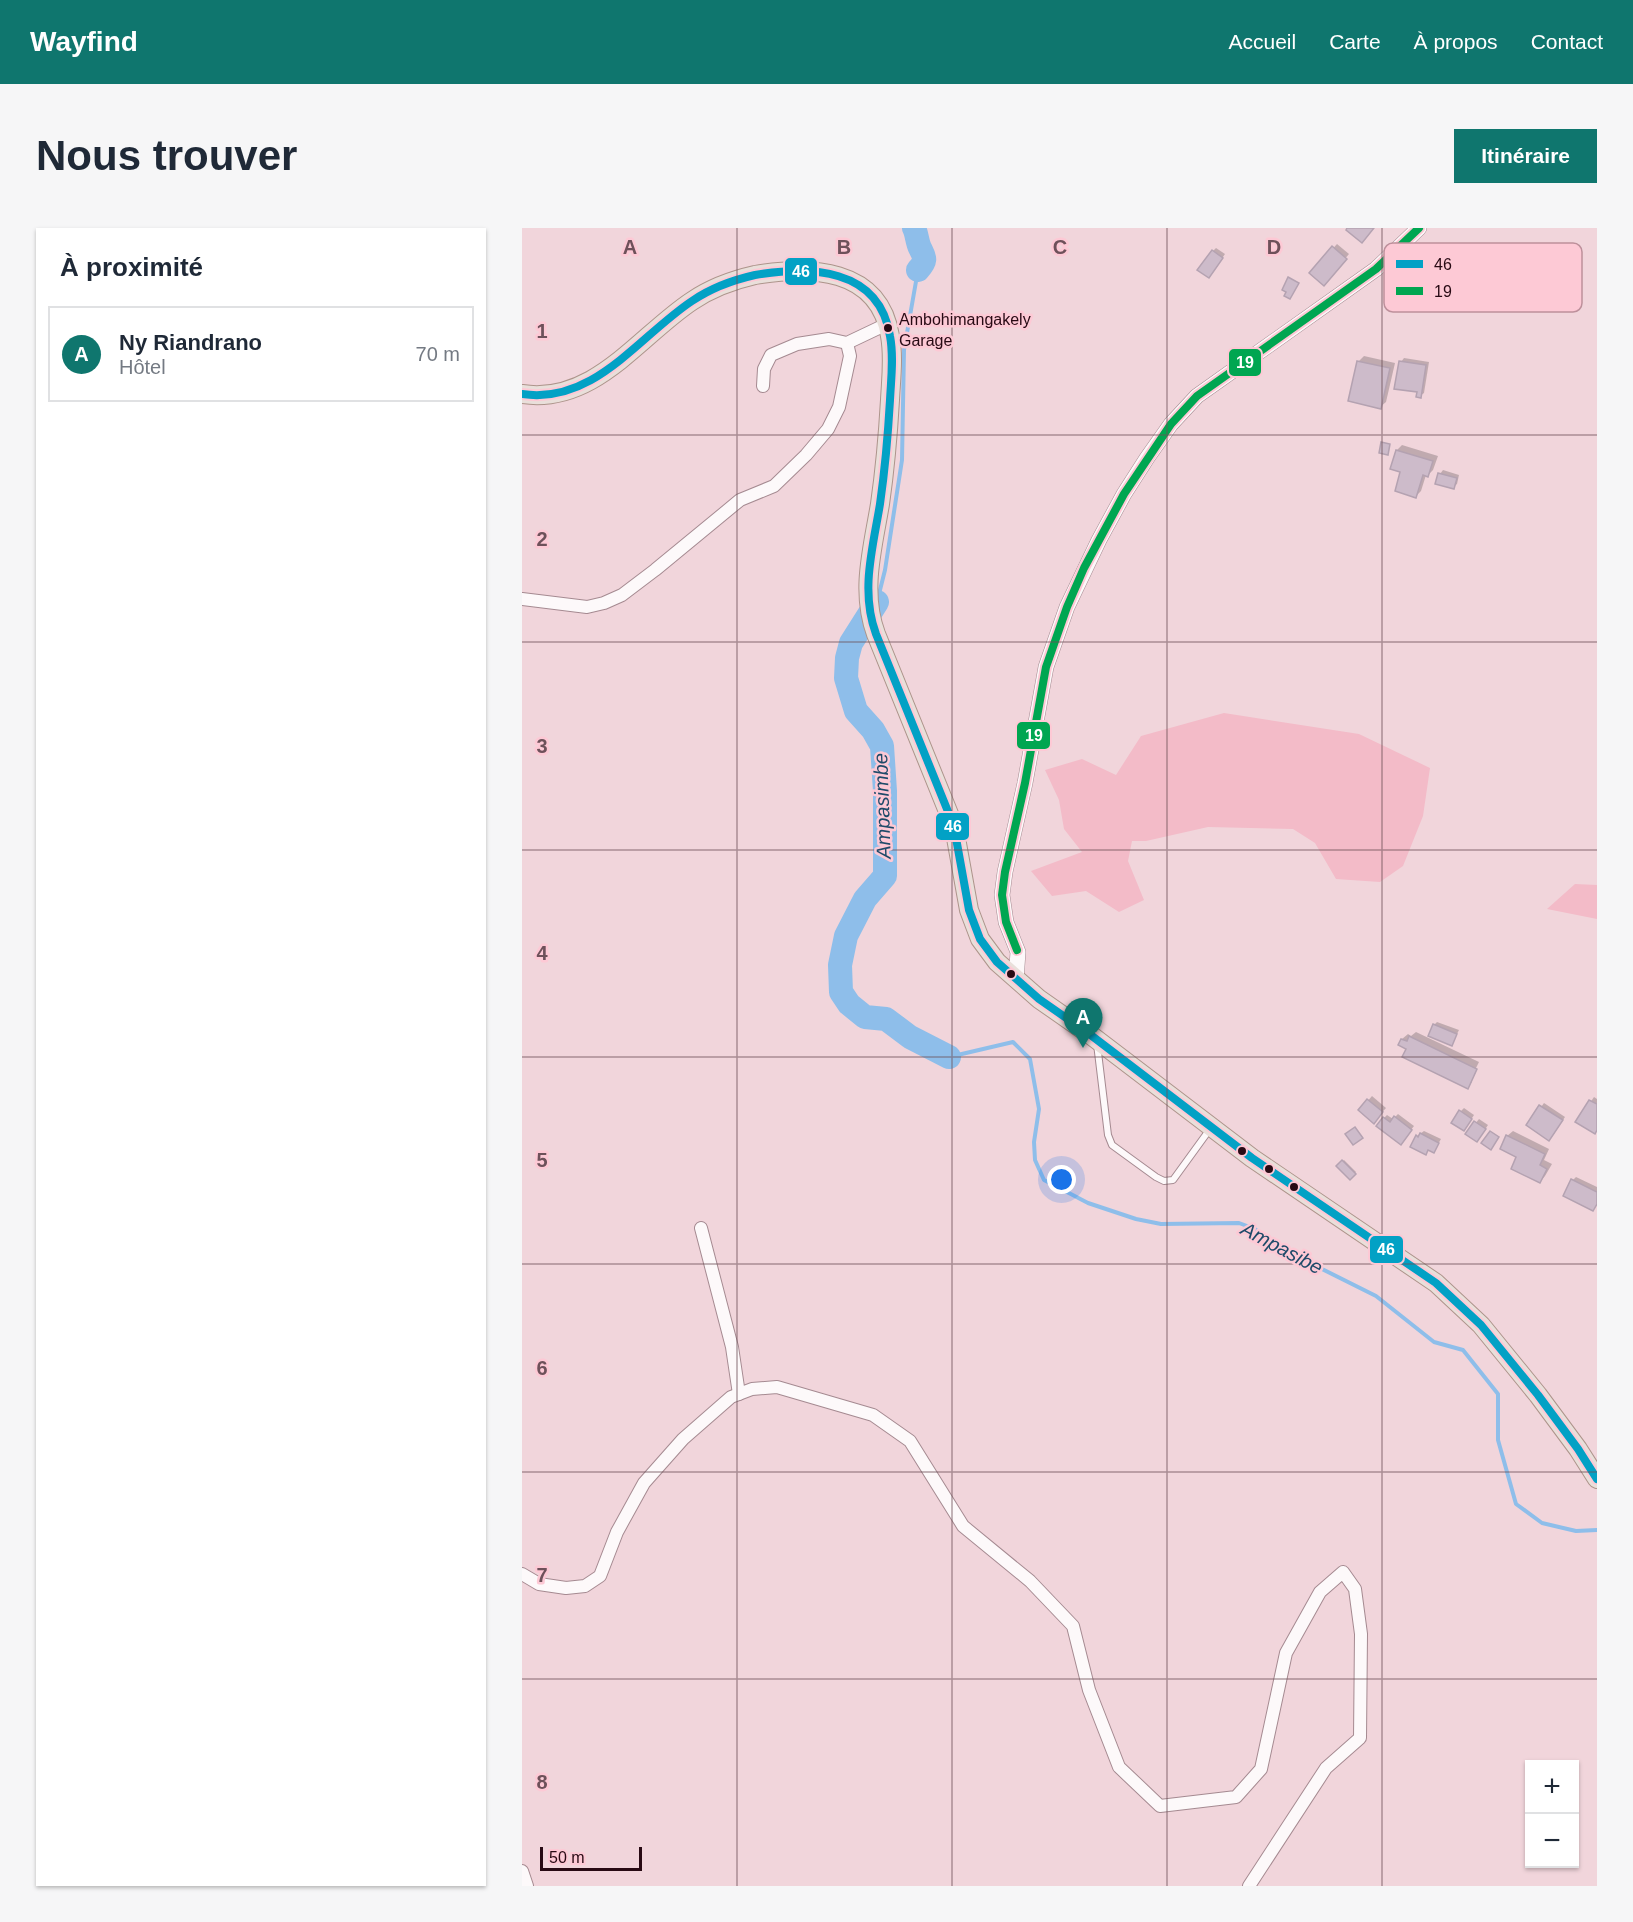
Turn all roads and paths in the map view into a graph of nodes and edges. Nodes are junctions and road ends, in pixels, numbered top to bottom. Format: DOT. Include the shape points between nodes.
graph roads {
  1 [pos="1419,228"];
  2 [pos="1403,243"];
  3 [pos="1384,261"];
  4 [pos="887,324"];
  5 [pos="847,343"];
  6 [pos="763,386"];
  7 [pos="522,394"];
  8 [pos="522,599"];
  9 [pos="1016,980"];
  10 [pos="1097,1040"];
  11 [pos="1212,1127"];
  12 [pos="701,1228"];
  13 [pos="739,1394"];
  14 [pos="1597,1479"];
  15 [pos="522,1574"];
  16 [pos="522,1871"];
  17 [pos="527,1886"];
  18 [pos="1249,1886"];
  1 -- 2 [label="street"];
  3 -- 9 [label="street" via="1197,396 1147,458 1099,540 1067,607 1046,667 1005,872 1002,895 1006,922 1018,952"];
  4 -- 5 [label="street"];
  4 -- 7 [label="main road" via="867,291 843,276 797,270 748,277 690,302 594,378 552,394"];
  4 -- 9 [label="main road" via="892,362 887,446 869,571 868,607 949,814 977,933 983,946"];
  5 -- 6 [label="street" via="830,339 797,344 771,355 764,369"];
  5 -- 8 [label="street" via="850,356 839,408 806,456 774,486 740,500 622,595 587,607"];
  9 -- 10 [label="main road"];
  10 -- 11 [label="main road"];
  10 -- 11 [label="lane" via="1107,1135 1112,1145 1156,1177 1170,1181"];
  11 -- 14 [label="main road" via="1436,1283 1481,1325 1538,1395"];
  12 -- 13 [label="street" via="732,1347"];
  13 -- 15 [label="street" via="683,1439 644,1483 617,1532 600,1576 585,1586 566,1588 539,1584"];
  13 -- 18 [label="street" via="777,1387 873,1415 910,1441 963,1526 1030,1581 1073,1626 1089,1690 1119,1767 1160,1806 1236,1797 1261,1769 1286,1653 1320,1592 1343,1572 1355,1589 1361,1634 1360,1738 1326,1768"];
  16 -- 17 [label="street"];
}
